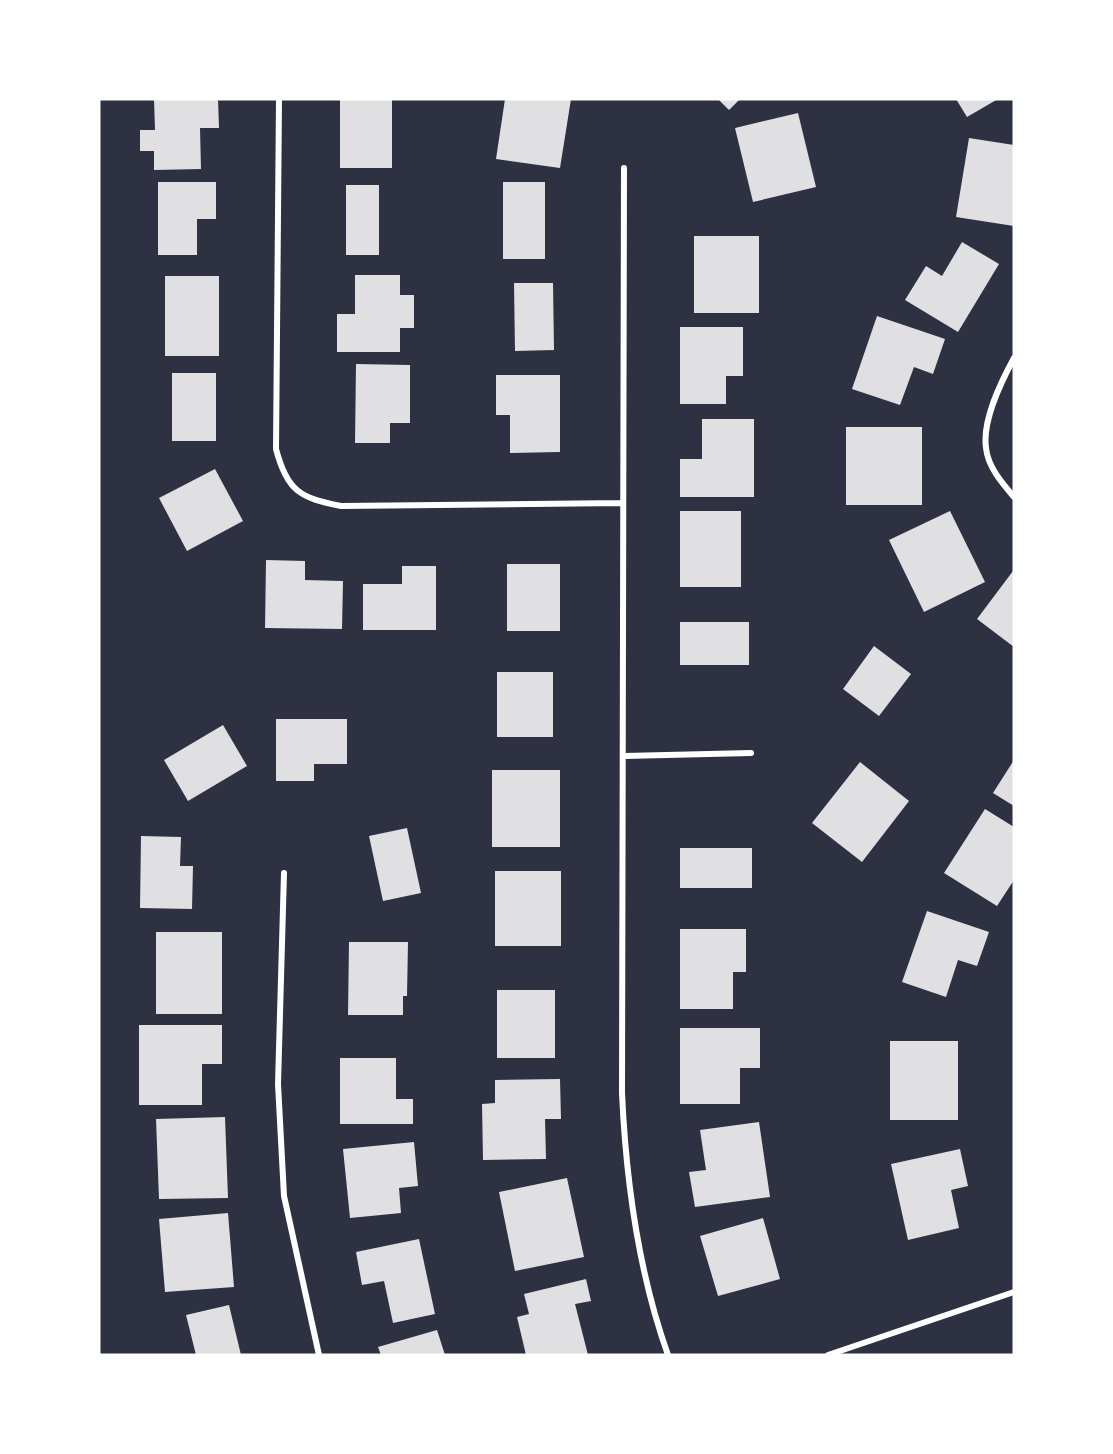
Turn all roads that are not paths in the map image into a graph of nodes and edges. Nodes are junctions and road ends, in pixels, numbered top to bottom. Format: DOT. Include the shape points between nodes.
graph roads {
  1 [pos="279,99"];
  2 [pos="624,168"];
  3 [pos="1014,358"];
  4 [pos="1014,497"];
  5 [pos="623,503"];
  6 [pos="751,753"];
  7 [pos="624,756"];
  8 [pos="284,873"];
  9 [pos="1014,1292"];
  10 [pos="319,1355"];
  11 [pos="668,1355"];
  12 [pos="828,1355"];
  1 -- 5 [label="street" via="276,449 282,473 294,489 313,501 341,506"];
  2 -- 5 [label="street"];
  3 -- 4 [label="street" via="991,407 986,448 997,478"];
  5 -- 7 [label="street"];
  6 -- 7 [label="street"];
  7 -- 11 [label="street" via="625,1167 655,1315"];
  8 -- 10 [label="street" via="278,1084 284,1196"];
  9 -- 12 [label="street"];
}
